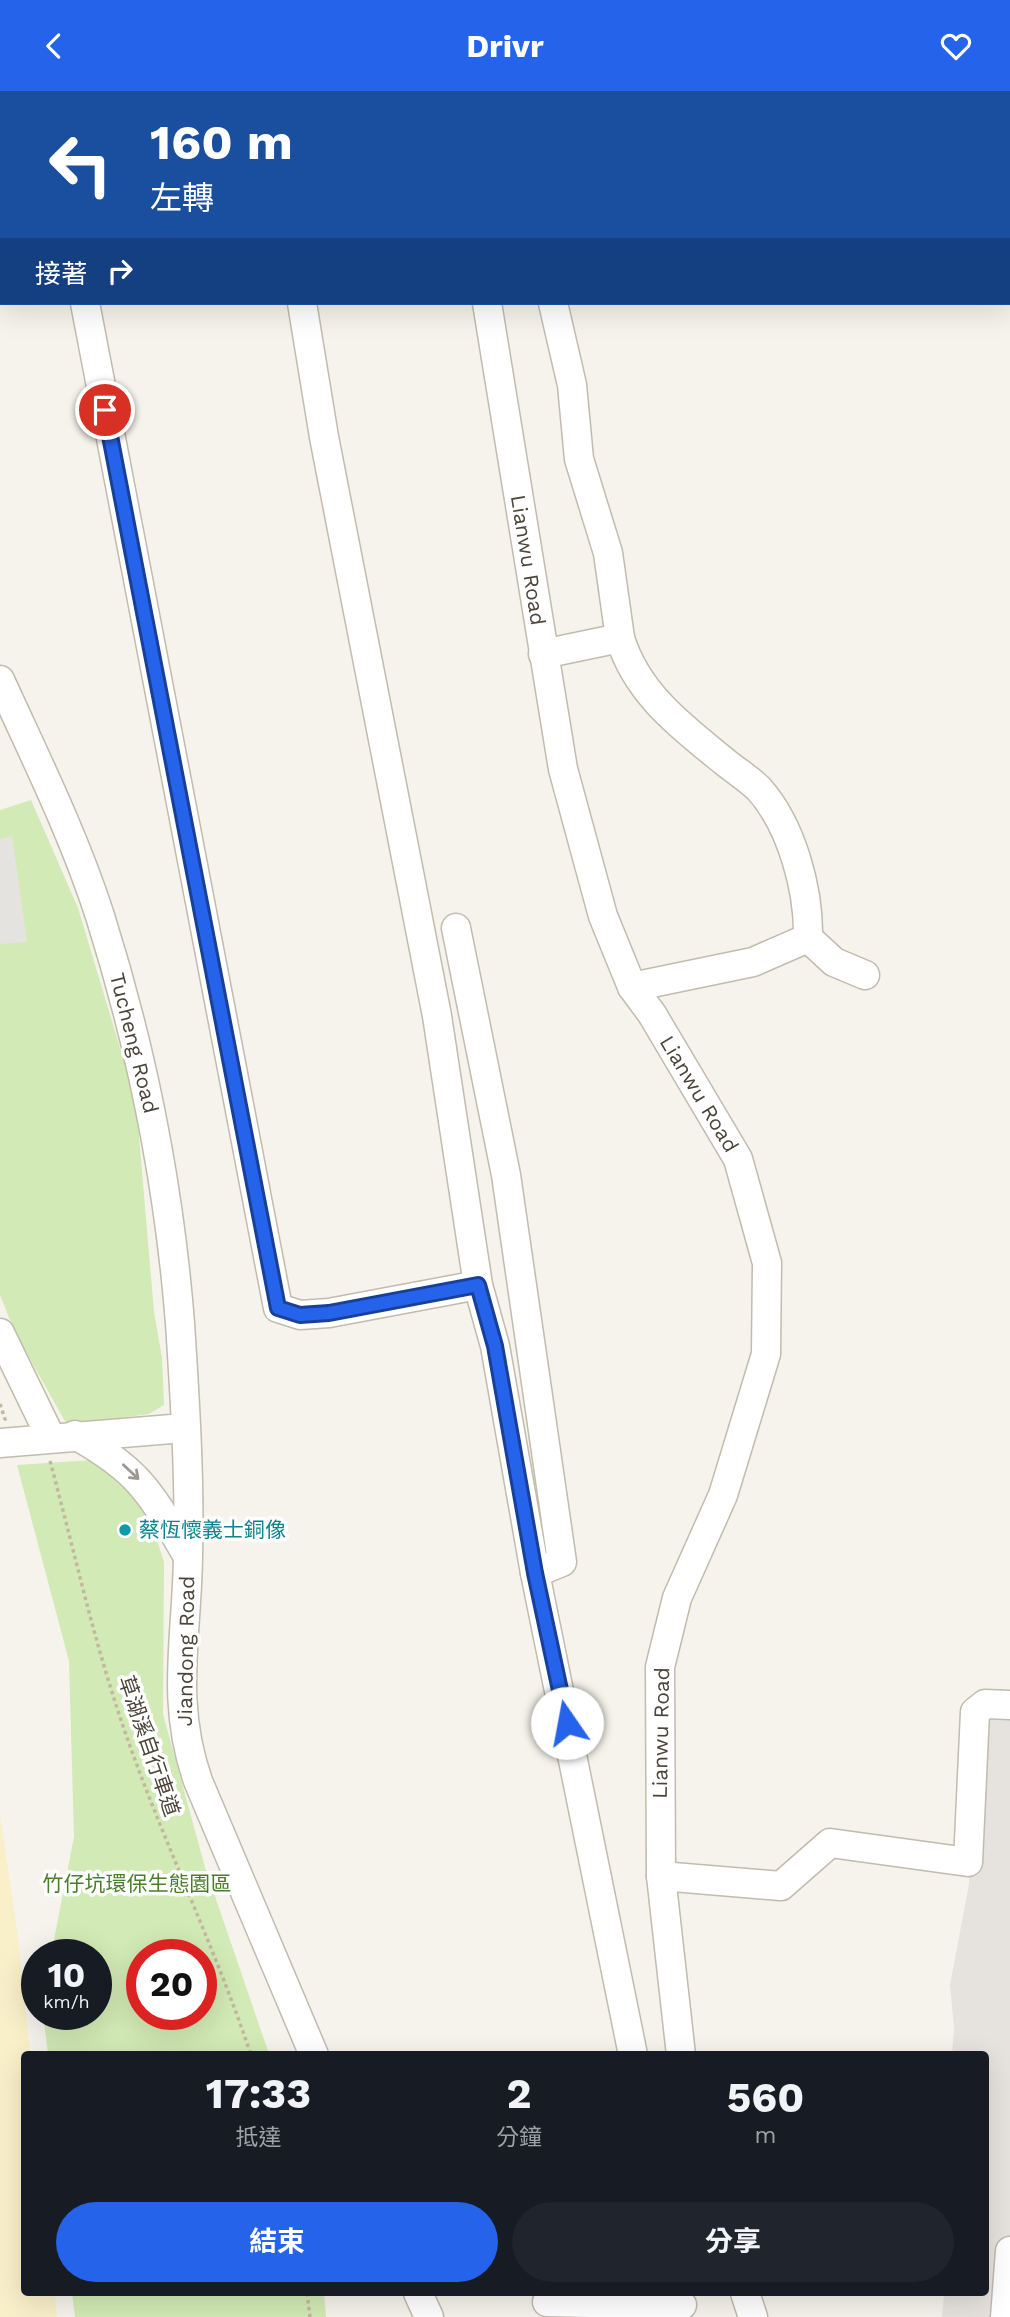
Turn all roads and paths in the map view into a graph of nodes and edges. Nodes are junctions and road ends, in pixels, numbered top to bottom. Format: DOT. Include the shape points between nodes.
graph roads {
  1 [pos="85,305"];
  2 [pos="302,305"];
  3 [pos="487,305"];
  4 [pos="553,305"];
  5 [pos="620,638"];
  6 [pos="543,654"];
  7 [pos="0,680"];
  8 [pos="456,928"];
  9 [pos="808,938"];
  10 [pos="865,975"];
  11 [pos="632,987"];
  12 [pos="478,1285"];
  13 [pos="0,1333"];
  14 [pos="0,1404"];
  15 [pos="184,1428"];
  16 [pos="3,1431"];
  17 [pos="53,1437"];
  18 [pos="188,1557"];
  19 [pos="535,1573"];
  20 [pos="1010,1705"];
  21 [pos="661,1876"];
  22 [pos="250,2051"];
  23 [pos="312,2051"];
  24 [pos="632,2051"];
  25 [pos="681,2051"];
  26 [pos="1010,2251"];
  27 [pos="307,2296"];
  28 [pos="419,2296"];
  29 [pos="746,2296"];
  30 [pos="547,2302"];
  31 [pos="682,2305"];
  32 [pos="310,2317"];
  33 [pos="429,2317"];
  34 [pos="752,2317"];
  35 [pos="1005,2317"];
  1 -- 12 [label="street" via="278,1308 300,1315 329,1313"];
  2 -- 12 [label="street" via="437,1016"];
  3 -- 6 [label="street, Lianwu Road"];
  4 -- 5 [label="street" via="572,385 579,459 608,553"];
  5 -- 6 [label="street"];
  5 -- 9 [label="street" via="625,655 663,711 759,789 773,811 802,876"];
  6 -- 11 [label="street, Lianwu Road" via="563,769 603,916"];
  7 -- 15 [label="street, Tucheng Road" via="99,914 141,1059 169,1219 180,1322"];
  8 -- 19 [label="street" via="506,1175 562,1562"];
  9 -- 10 [label="street" via="834,962"];
  9 -- 11 [label="street" via="753,962"];
  11 -- 21 [label="street, Lianwu Road" via="738,1159 767,1263 766,1354 723,1495 677,1598 660,1667"];
  12 -- 19 [label="street" via="495,1346"];
  13 -- 17 [label="street"];
  14 -- 16 [label="path"];
  15 -- 17 [label="street"];
  15 -- 18 [label="street, Jiandong Road"];
  16 -- 17 [label="street"];
  17 -- 18 [label="street, Jiandong Road, one-way" via="113,1456 137,1477"];
  17 -- 22 [label="path, 草湖溪自行車道" via="112,1693"];
  18 -- 23 [label="street, Jiandong Road" via="181,1667 184,1739"];
  19 -- 24 [label="street"];
  20 -- 21 [label="street" via="985,1704 975,1712 968,1862 830,1843 781,1886"];
  21 -- 25 [label="street, Lianwu Road"];
  26 -- 35 [label="street"];
  27 -- 32 [label="path"];
  28 -- 33 [label="street"];
  29 -- 34 [label="street"];
  30 -- 31 [label="street"];
}
